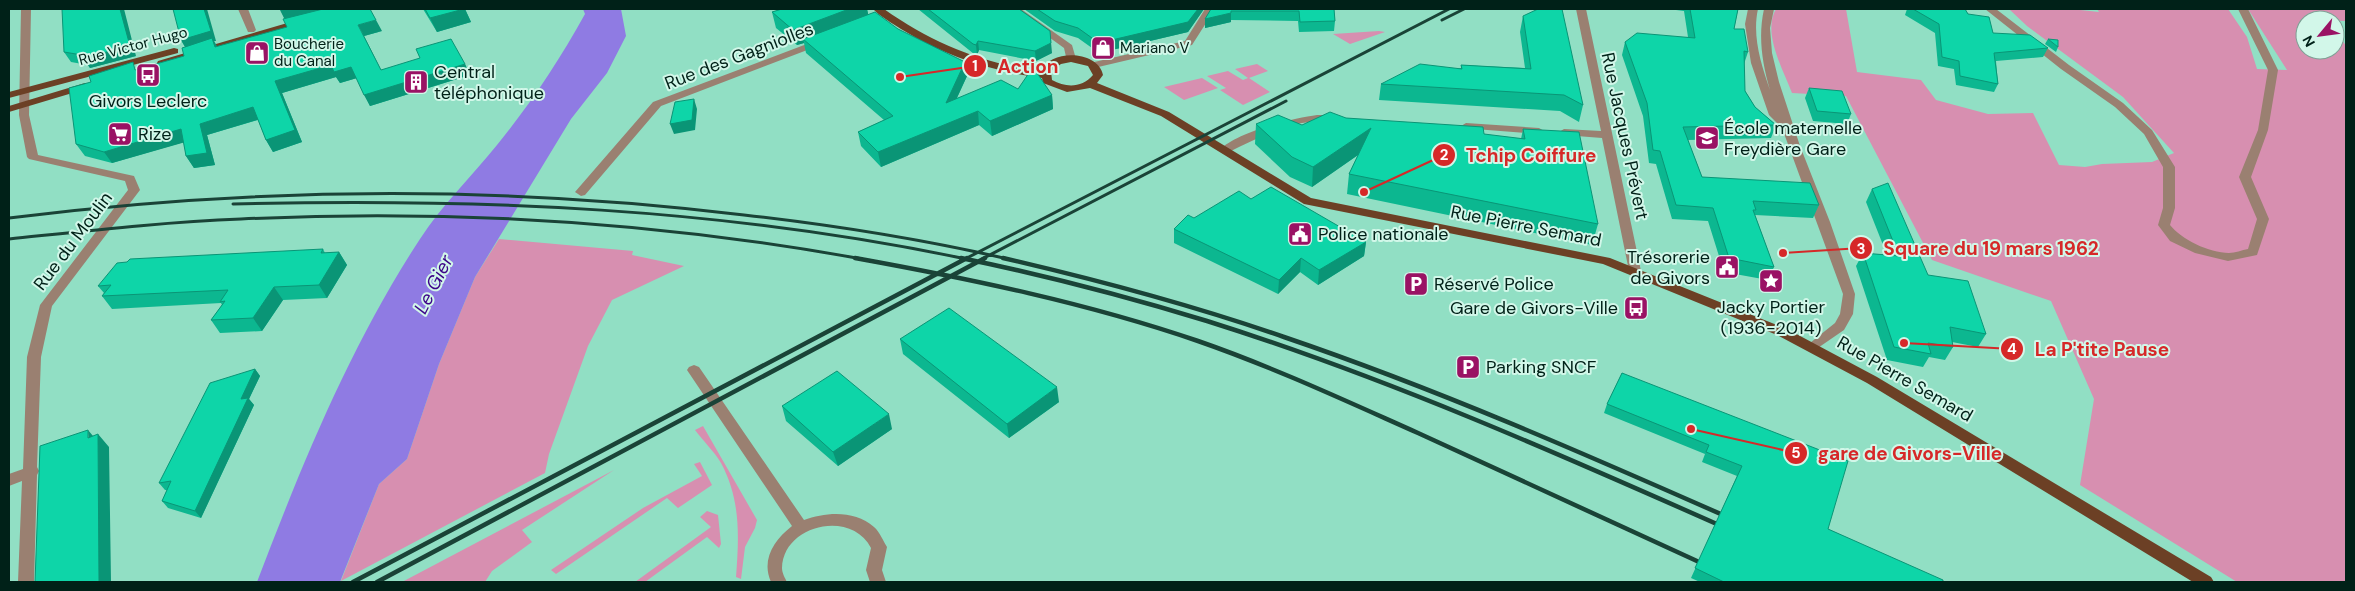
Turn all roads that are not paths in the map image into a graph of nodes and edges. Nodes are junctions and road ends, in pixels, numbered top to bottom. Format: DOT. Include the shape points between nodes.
graph roads {
  1 [pos="26,9"];
  2 [pos="243,9"];
  3 [pos="878,9"];
  4 [pos="1015,9"];
  5 [pos="1210,9"];
  6 [pos="1580,9"];
  7 [pos="1753,9"];
  8 [pos="1769,9"];
  9 [pos="1990,9"];
  10 [pos="2243,9"];
  11 [pos="305,14"];
  12 [pos="316,18"];
  13 [pos="251,30"];
  14 [pos="834,37"];
  15 [pos="1071,59"];
  16 [pos="1094,65"];
  17 [pos="1045,75"];
  18 [pos="1090,84"];
  19 [pos="9,95"];
  20 [pos="24,98"];
  21 [pos="9,109"];
  22 [pos="1344,119"];
  23 [pos="1453,126"];
  24 [pos="1788,127"];
  25 [pos="1608,135"];
  26 [pos="1225,150"];
  27 [pos="581,192"];
  28 [pos="1635,271"];
  29 [pos="1812,347"];
  30 [pos="694,370"];
  31 [pos="32,471"];
  32 [pos="9,480"];
  33 [pos="801,528"];
  34 [pos="26,582"];
  35 [pos="779,582"];
  36 [pos="878,582"];
  37 [pos="2206,582"];
  1 -- 20 [label="street"];
  2 -- 13 [label="street"];
  3 -- 17 [label="main road" via="884,18 951,54 1009,71"];
  4 -- 15 [label="street" via="1069,47"];
  5 -- 16 [label="street" via="1189,43"];
  6 -- 25 [label="street, Rue Jacques Prévert"];
  7 -- 24 [label="street" via="1750,24 1756,63 1774,115"];
  8 -- 24 [label="street" via="1764,39 1772,81"];
  9 -- 10 [label="street" via="2141,125 2160,148 2169,167 2169,208 2164,225 2174,238 2199,250 2228,257 2253,252 2263,219 2245,177 2263,130 2274,70"];
  11 -- 13 [label="main road, Rue Victor Hugo"];
  12 -- 20 [label="main road, Rue Victor Hugo"];
  13 -- 20 [label="main road, Rue Victor Hugo"];
  14 -- 27 [label="street, Rue des Gagniolles" via="658,104"];
  15 -- 16 [label="main road"];
  15 -- 17 [label="main road" via="1051,64"];
  16 -- 18 [label="main road" via="1098,75"];
  17 -- 18 [label="main road" via="1047,81 1061,88 1080,88"];
  18 -- 26 [label="main road, Rue Pierre Semard" via="1165,114"];
  19 -- 20 [label="main road, Rue Victor Hugo"];
  20 -- 21 [label="main road, Rue Victor Hugo"];
  20 -- 31 [label="street, Rue du Moulin" via="24,115 33,157 130,178 134,190 46,305 34,357"];
  22 -- 26 [label="street" via="1297,121 1270,127"];
  23 -- 25 [label="street"];
  24 -- 29 [label="street" via="1849,294 1846,320"];
  25 -- 28 [label="street, Rue Jacques Prévert"];
  26 -- 28 [label="main road, Rue Pierre Semard" via="1308,201 1606,261"];
  28 -- 29 [label="main road, Rue Pierre Semard"];
  29 -- 37 [label="main road, Rue Pierre Semard" via="2032,475"];
  30 -- 33 [label="street"];
  31 -- 32 [label="street"];
  31 -- 34 [label="street, Rue du Moulin"];
  33 -- 35 [label="street" via="778,548 773,570"];
  33 -- 36 [label="street" via="819,519 848,520 869,531 879,548 874,570"];
}
